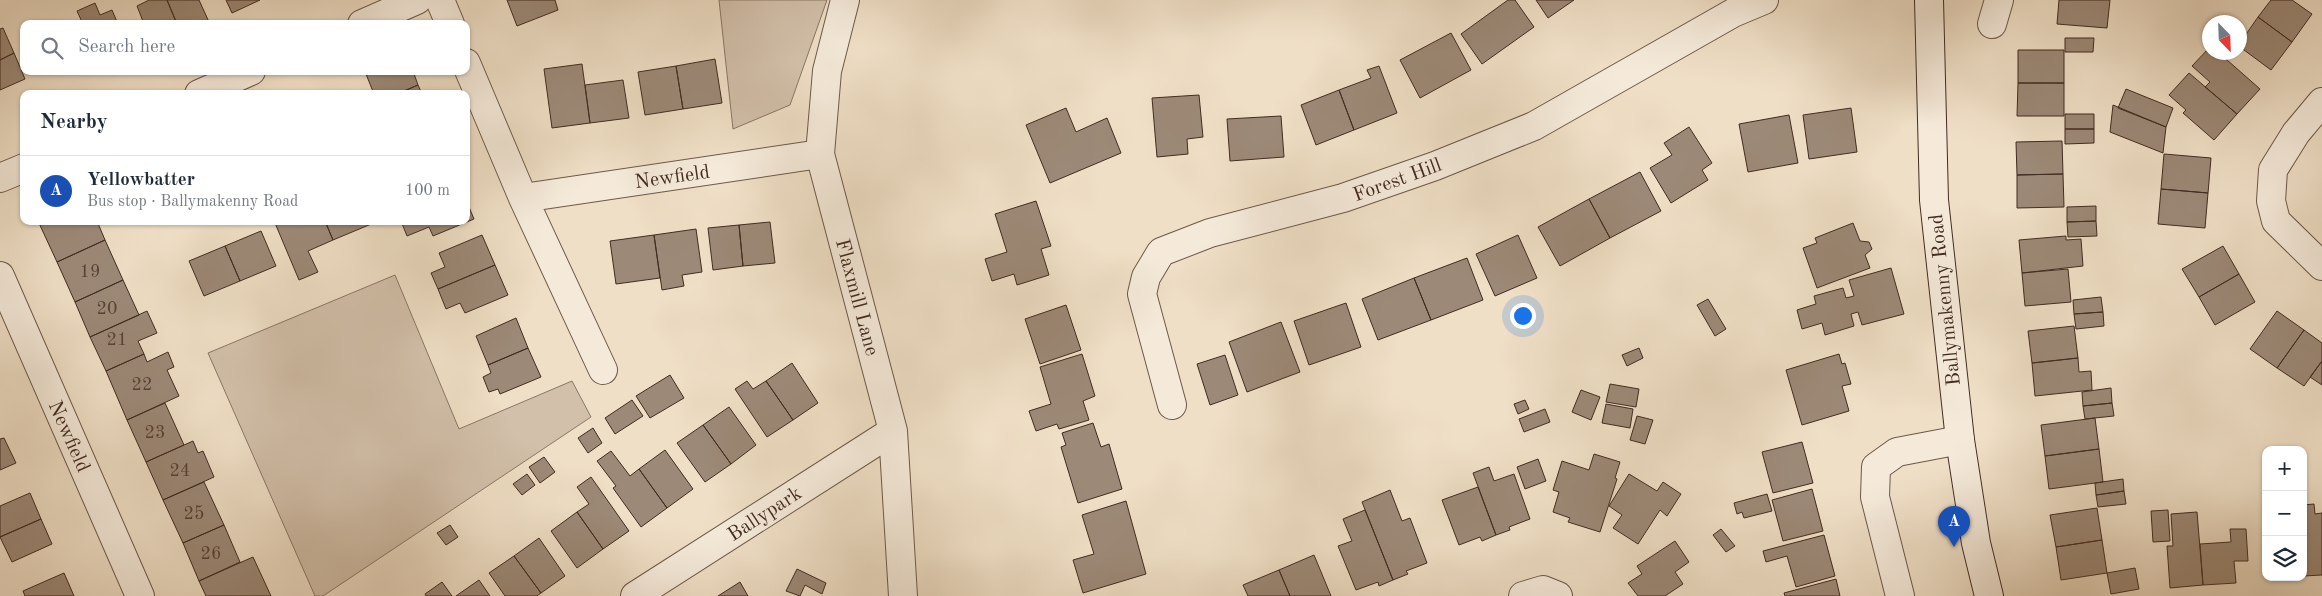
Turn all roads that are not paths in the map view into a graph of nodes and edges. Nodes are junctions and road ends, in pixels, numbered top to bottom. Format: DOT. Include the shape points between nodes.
graph roads {
  1 [pos="417,0"];
  2 [pos="440,0"];
  3 [pos="845,0"];
  4 [pos="1764,0"];
  5 [pos="1929,0"];
  6 [pos="371,20"];
  7 [pos="448,20"];
  8 [pos="470,72"];
  9 [pos="243,75"];
  10 [pos="209,90"];
  11 [pos="2322,102"];
  12 [pos="820,154"];
  13 [pos="20,170"];
  14 [pos="0,178"];
  15 [pos="523,198"];
  16 [pos="2322,266"];
  17 [pos="0,276"];
  18 [pos="603,370"];
  19 [pos="1172,405"];
  20 [pos="893,431"];
  21 [pos="1960,440"];
  22 [pos="140,596"];
  23 [pos="635,596"];
  24 [pos="903,596"];
  25 [pos="1524,596"];
  26 [pos="1558,596"];
  27 [pos="1900,596"];
  28 [pos="1989,596"];
  1 -- 6 [label="street"];
  2 -- 7 [label="street"];
  3 -- 12 [label="street, Flaxmill Lane" via="827,71"];
  4 -- 19 [label="street, Forest Hill" via="1733,13 1534,126 1435,166 1342,198 1210,233 1161,252 1146,277 1142,294"];
  5 -- 21 [label="street, Ballymakenny Road" via="1934,200"];
  8 -- 15 [label="street"];
  9 -- 10 [label="street"];
  11 -- 16 [label="street" via="2296,133 2273,170 2271,201 2276,222"];
  12 -- 15 [label="street, Newfield"];
  12 -- 20 [label="street, Flaxmill Lane"];
  13 -- 14 [label="street"];
  15 -- 18 [label="street"];
  17 -- 22 [label="street, Newfield"];
  20 -- 23 [label="street, Ballypark"];
  20 -- 24 [label="street, Flaxmill Lane"];
  21 -- 27 [label="street" via="1897,452 1876,467 1875,497"];
  21 -- 28 [label="street, Ballymakenny Road" via="1976,543"];
  25 -- 26 [label="street" via="1543,590"];
}
